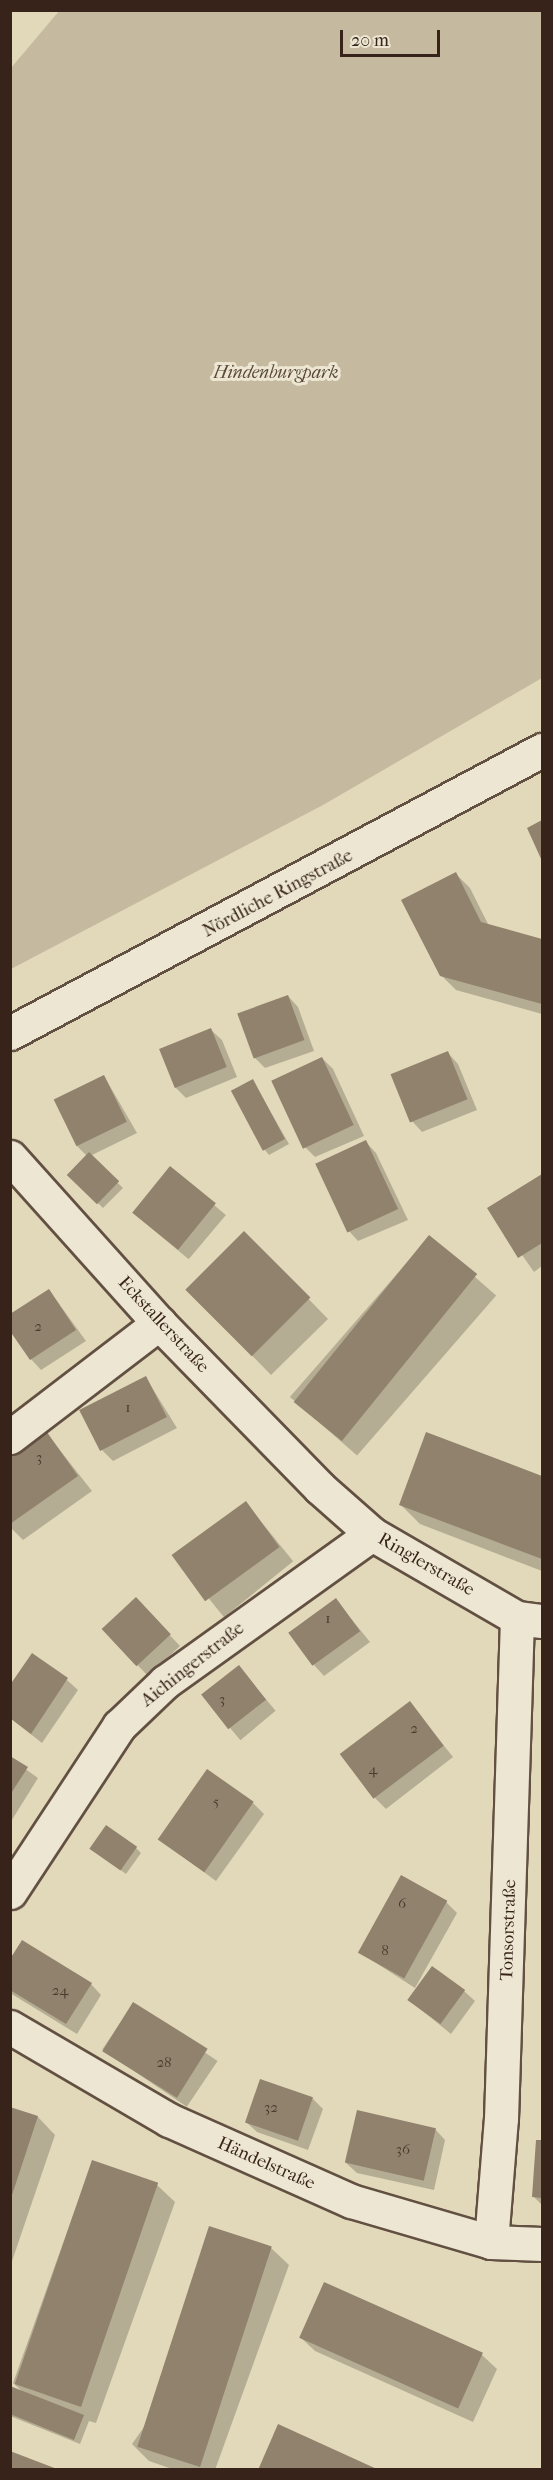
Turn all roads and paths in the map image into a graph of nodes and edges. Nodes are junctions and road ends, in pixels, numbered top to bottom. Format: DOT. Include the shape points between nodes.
graph roads {
  1 [pos="543,750"];
  2 [pos="10,1033"];
  3 [pos="10,1157"];
  4 [pos="159,1323"];
  5 [pos="10,1437"];
  6 [pos="320,1488"];
  7 [pos="372,1534"];
  8 [pos="530,1619"];
  9 [pos="10,1892"];
  10 [pos="10,2027"];
  11 [pos="491,2242"];
  12 [pos="543,2244"];
  1 -- 2 [label="street, Nördliche Ringstraße"];
  3 -- 4 [label="street, Eckstallerstraße"];
  4 -- 5 [label="street"];
  4 -- 6 [label="street, Eckstallerstraße"];
  6 -- 7 [label="street, Ringlerstraße"];
  7 -- 8 [label="street, Ringlerstraße"];
  7 -- 9 [label="street, Aichingerstraße" via="165,1683 119,1726"];
  8 -- 11 [label="street, Tonsorstraße"];
  10 -- 11 [label="street, Händelstraße" via="170,2120 274,2170 351,2201"];
  11 -- 12 [label="street, Händelstraße"];
}
